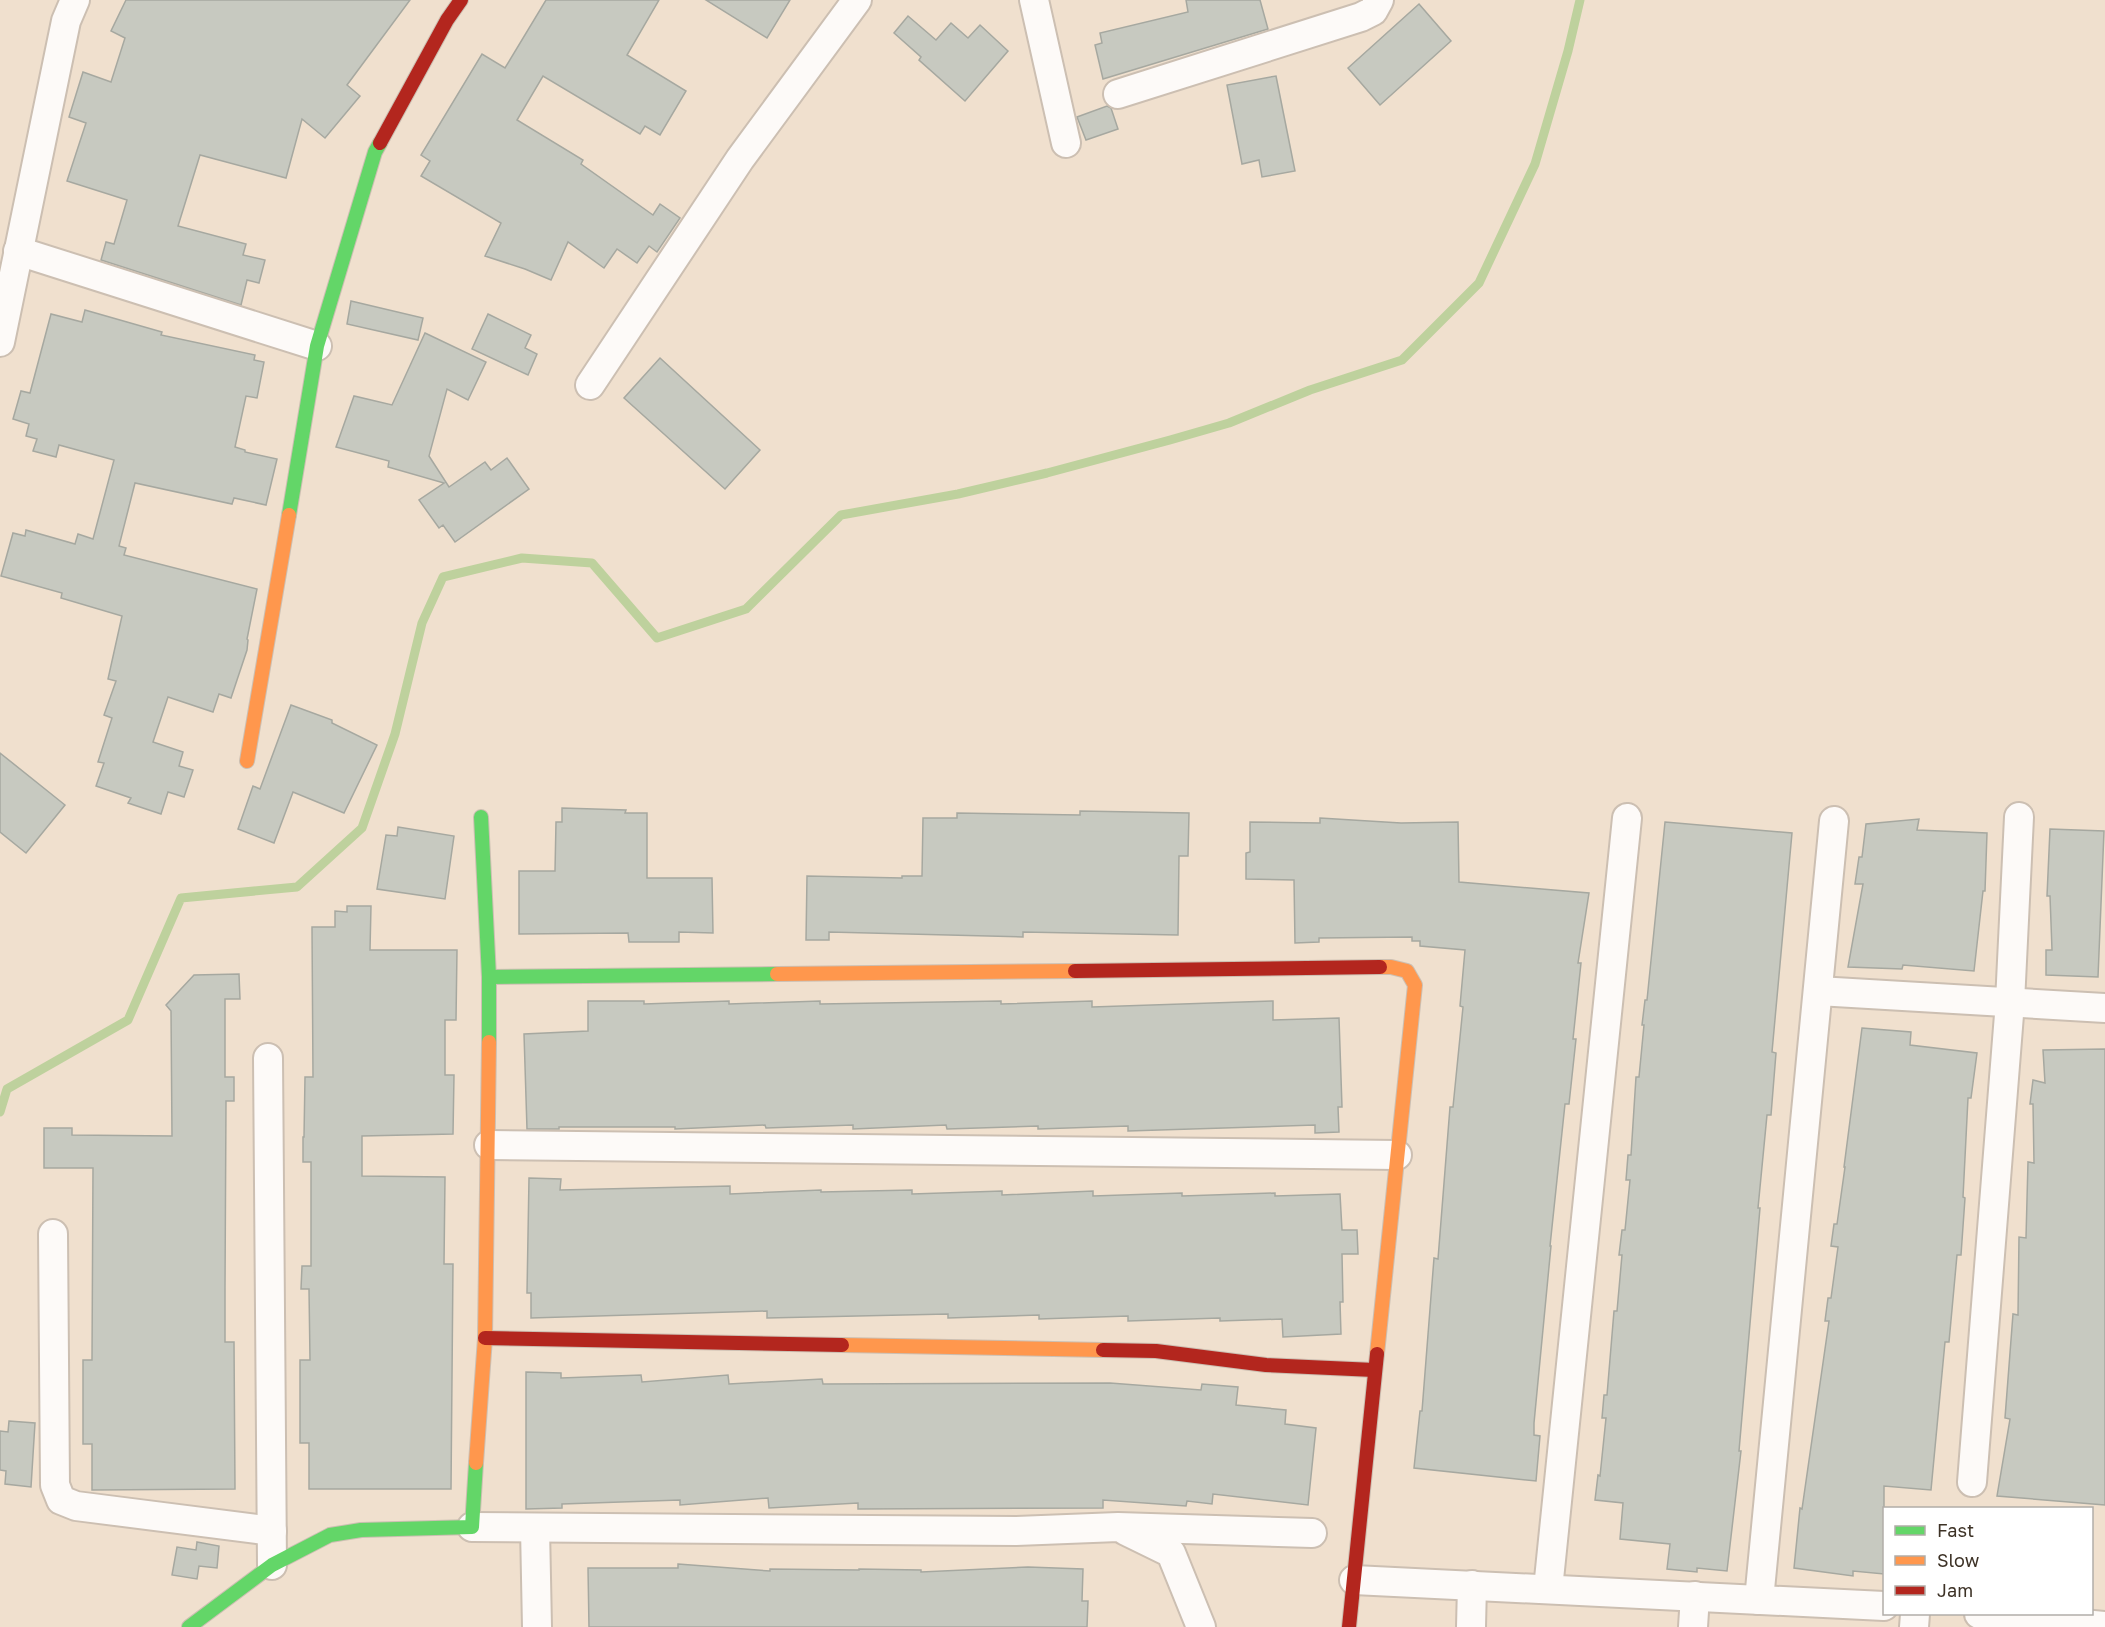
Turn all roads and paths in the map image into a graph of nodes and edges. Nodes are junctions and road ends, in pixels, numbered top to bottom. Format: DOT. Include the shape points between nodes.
graph roads {
  1 [pos="75,0"];
  2 [pos="461,0"];
  3 [pos="857,0"];
  4 [pos="1034,0"];
  5 [pos="1379,0"];
  6 [pos="1118,94"];
  7 [pos="1066,144"];
  8 [pos="18,251"];
  9 [pos="0,342"];
  10 [pos="317,346"];
  11 [pos="590,385"];
  12 [pos="247,761"];
  13 [pos="482,817"];
  14 [pos="2019,817"];
  15 [pos="1627,818"];
  16 [pos="1834,821"];
  17 [pos="489,977"];
  18 [pos="1818,991"];
  19 [pos="2010,1002"];
  20 [pos="2105,1008"];
  21 [pos="268,1058"];
  22 [pos="489,1145"];
  23 [pos="1397,1155"];
  24 [pos="53,1234"];
  25 [pos="485,1338"];
  26 [pos="1374,1370"];
  27 [pos="1972,1482"];
  28 [pos="472,1527"];
  29 [pos="1118,1527"];
  30 [pos="535,1528"];
  31 [pos="272,1531"];
  32 [pos="1312,1533"];
  33 [pos="272,1565"];
  34 [pos="1354,1580"];
  35 [pos="1472,1585"];
  36 [pos="1548,1589"];
  37 [pos="1695,1596"];
  38 [pos="1759,1600"];
  39 [pos="1883,1606"];
  40 [pos="1990,1615"];
  41 [pos="2105,1626"];
  42 [pos="189,1627"];
  43 [pos="537,1627"];
  44 [pos="1201,1627"];
  45 [pos="1349,1627"];
  46 [pos="1471,1627"];
  47 [pos="1693,1627"];
  1 -- 8 [label="street" via="66,21"];
  2 -- 10 [label="street" via="375,152"];
  3 -- 11 [label="street" via="740,159"];
  4 -- 7 [label="street"];
  5 -- 6 [label="street" via="1372,11 1361,17"];
  8 -- 9 [label="street"];
  8 -- 10 [label="street"];
  10 -- 12 [label="street"];
  13 -- 17 [label="street"];
  14 -- 19 [label="street"];
  15 -- 36 [label="street"];
  16 -- 18 [label="street"];
  17 -- 22 [label="street"];
  17 -- 23 [label="street" via="1391,967 1407,971 1415,985"];
  18 -- 19 [label="street"];
  18 -- 38 [label="street"];
  19 -- 20 [label="street"];
  19 -- 27 [label="street"];
  21 -- 31 [label="street"];
  22 -- 23 [label="street"];
  22 -- 25 [label="street"];
  23 -- 26 [label="street"];
  24 -- 31 [label="street" via="55,1485 61,1500 75,1506"];
  25 -- 26 [label="street" via="1156,1351 1266,1365"];
  25 -- 28 [label="street"];
  26 -- 34 [label="street"];
  28 -- 30 [label="street"];
  28 -- 33 [label="street" via="361,1530 330,1535"];
  29 -- 30 [label="street" via="1016,1531"];
  29 -- 32 [label="street"];
  29 -- 44 [label="street" via="1171,1553"];
  30 -- 43 [label="street"];
  31 -- 33 [label="street"];
  33 -- 42 [label="street"];
  34 -- 35 [label="street"];
  34 -- 45 [label="street"];
  35 -- 36 [label="street"];
  35 -- 46 [label="street"];
  36 -- 37 [label="street"];
  37 -- 38 [label="street"];
  37 -- 47 [label="street"];
  38 -- 39 [label="street"];
  40 -- 41 [label="street"];
}
